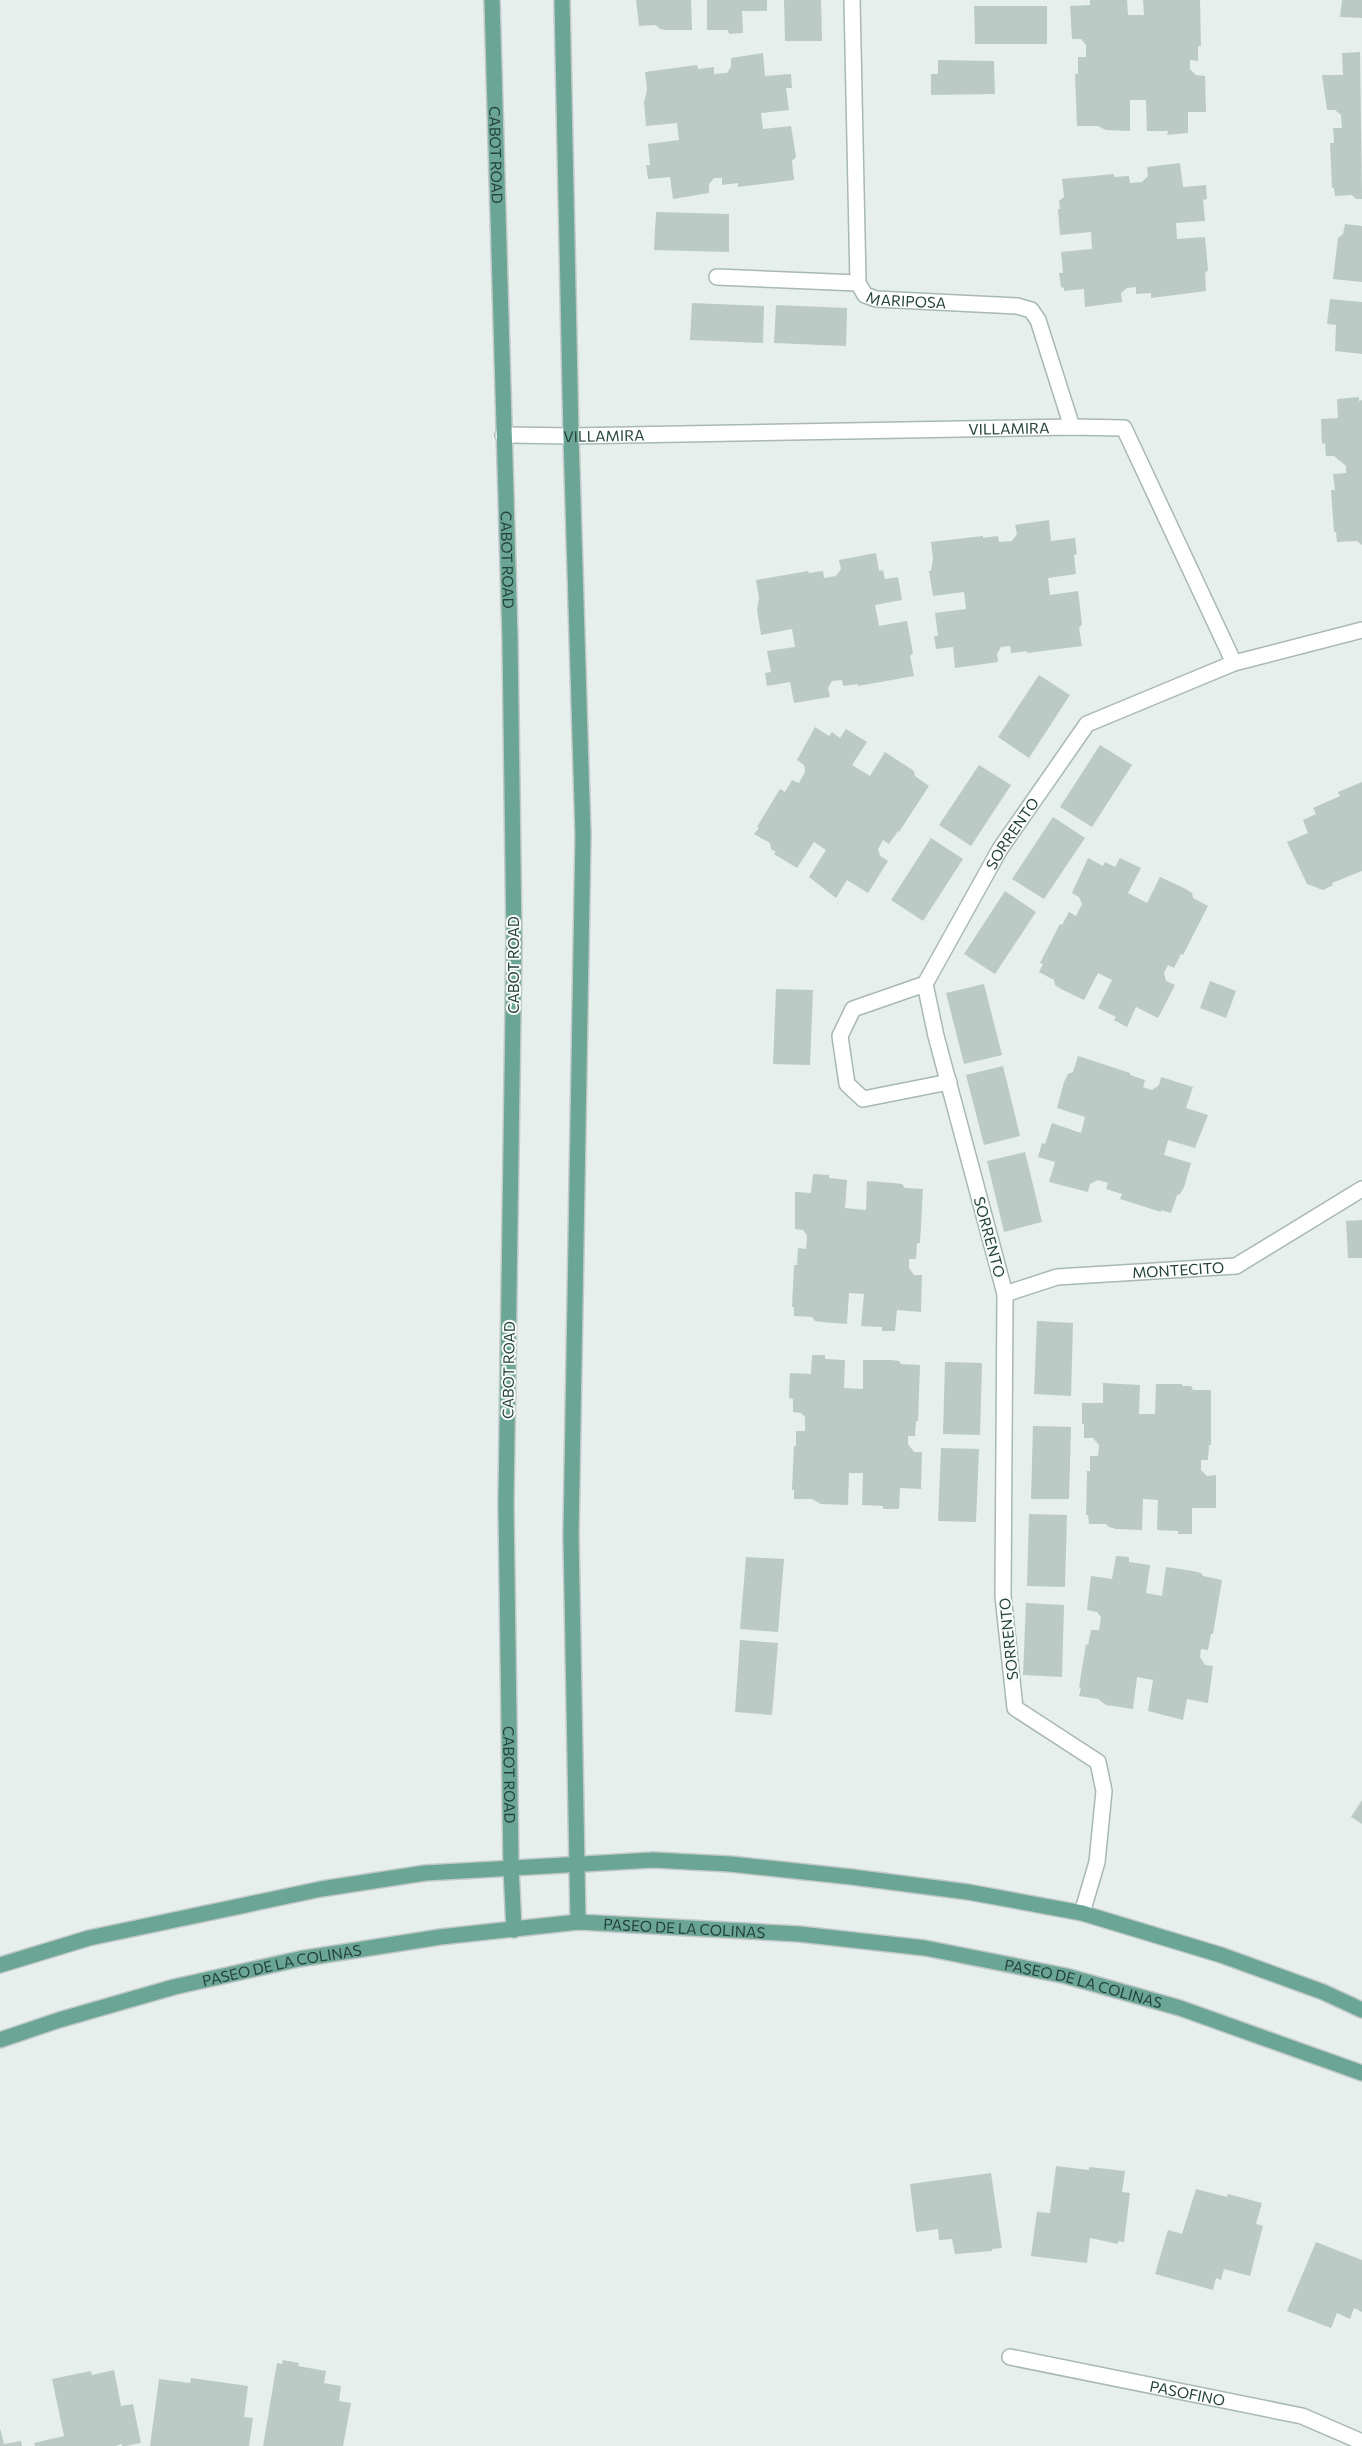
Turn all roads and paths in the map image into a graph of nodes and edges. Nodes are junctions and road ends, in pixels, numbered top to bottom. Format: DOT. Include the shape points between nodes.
graph roads {
  1 [pos="492,0"];
  2 [pos="562,0"];
  3 [pos="852,0"];
  4 [pos="716,277"];
  5 [pos="858,283"];
  6 [pos="1072,427"];
  7 [pos="503,435"];
  8 [pos="571,436"];
  9 [pos="1362,630"];
  10 [pos="1234,663"];
  11 [pos="925,984"];
  12 [pos="949,1082"];
  13 [pos="1362,1189"];
  14 [pos="1005,1294"];
  15 [pos="578,1863"];
  16 [pos="511,1867"];
  17 [pos="1082,1913"];
  18 [pos="578,1922"];
  19 [pos="514,1930"];
  20 [pos="0,1964"];
  21 [pos="1362,2010"];
  22 [pos="0,2040"];
  23 [pos="1362,2073"];
  24 [pos="1010,2357"];
  25 [pos="1362,2442"];
  1 -- 7 [label="main road, CABOT ROAD"];
  2 -- 8 [label="main road"];
  3 -- 5 [label="street, MARIPOSA"];
  4 -- 5 [label="street"];
  5 -- 6 [label="street, MARIPOSA" via="864,295 876,299 1017,306 1031,310 1038,320"];
  6 -- 8 [label="street, VILLAMIRA"];
  6 -- 10 [label="street, VILLAMIRA" via="1124,428"];
  7 -- 8 [label="street, VILLAMIRA"];
  7 -- 16 [label="main road, CABOT ROAD" via="510,638 514,940 506,1504"];
  8 -- 15 [label="main road" via="583,835 571,1535"];
  9 -- 10 [label="street"];
  10 -- 11 [label="street, SORRENTO" via="1087,724 1000,849"];
  11 -- 12 [label="street, SORRENTO"];
  11 -- 12 [label="street" via="853,1009 840,1036 847,1084 863,1099"];
  12 -- 14 [label="street, SORRENTO"];
  13 -- 14 [label="street, MONTECITO" via="1236,1266 1057,1277"];
  14 -- 17 [label="street, SORRENTO" via="1003,1596 1015,1708 1098,1762 1104,1791 1096,1862"];
  15 -- 16 [label="main road"];
  15 -- 17 [label="main road" via="653,1860 730,1864 968,1892"];
  15 -- 18 [label="main road"];
  16 -- 19 [label="main road, CABOT ROAD"];
  16 -- 20 [label="main road" via="424,1873 322,1889 89,1938"];
  17 -- 21 [label="main road" via="1221,1955 1324,1992"];
  18 -- 19 [label="main road, PASEO DE LA COLINAS"];
  18 -- 23 [label="main road, PASEO DE LA COLINAS" via="799,1934 935,1950 1066,1976 1161,2003"];
  19 -- 22 [label="main road, PASEO DE LA COLINAS" via="422,1939 299,1959 174,1987"];
  24 -- 25 [label="street, PASOFINO" via="1302,2416"];
}
